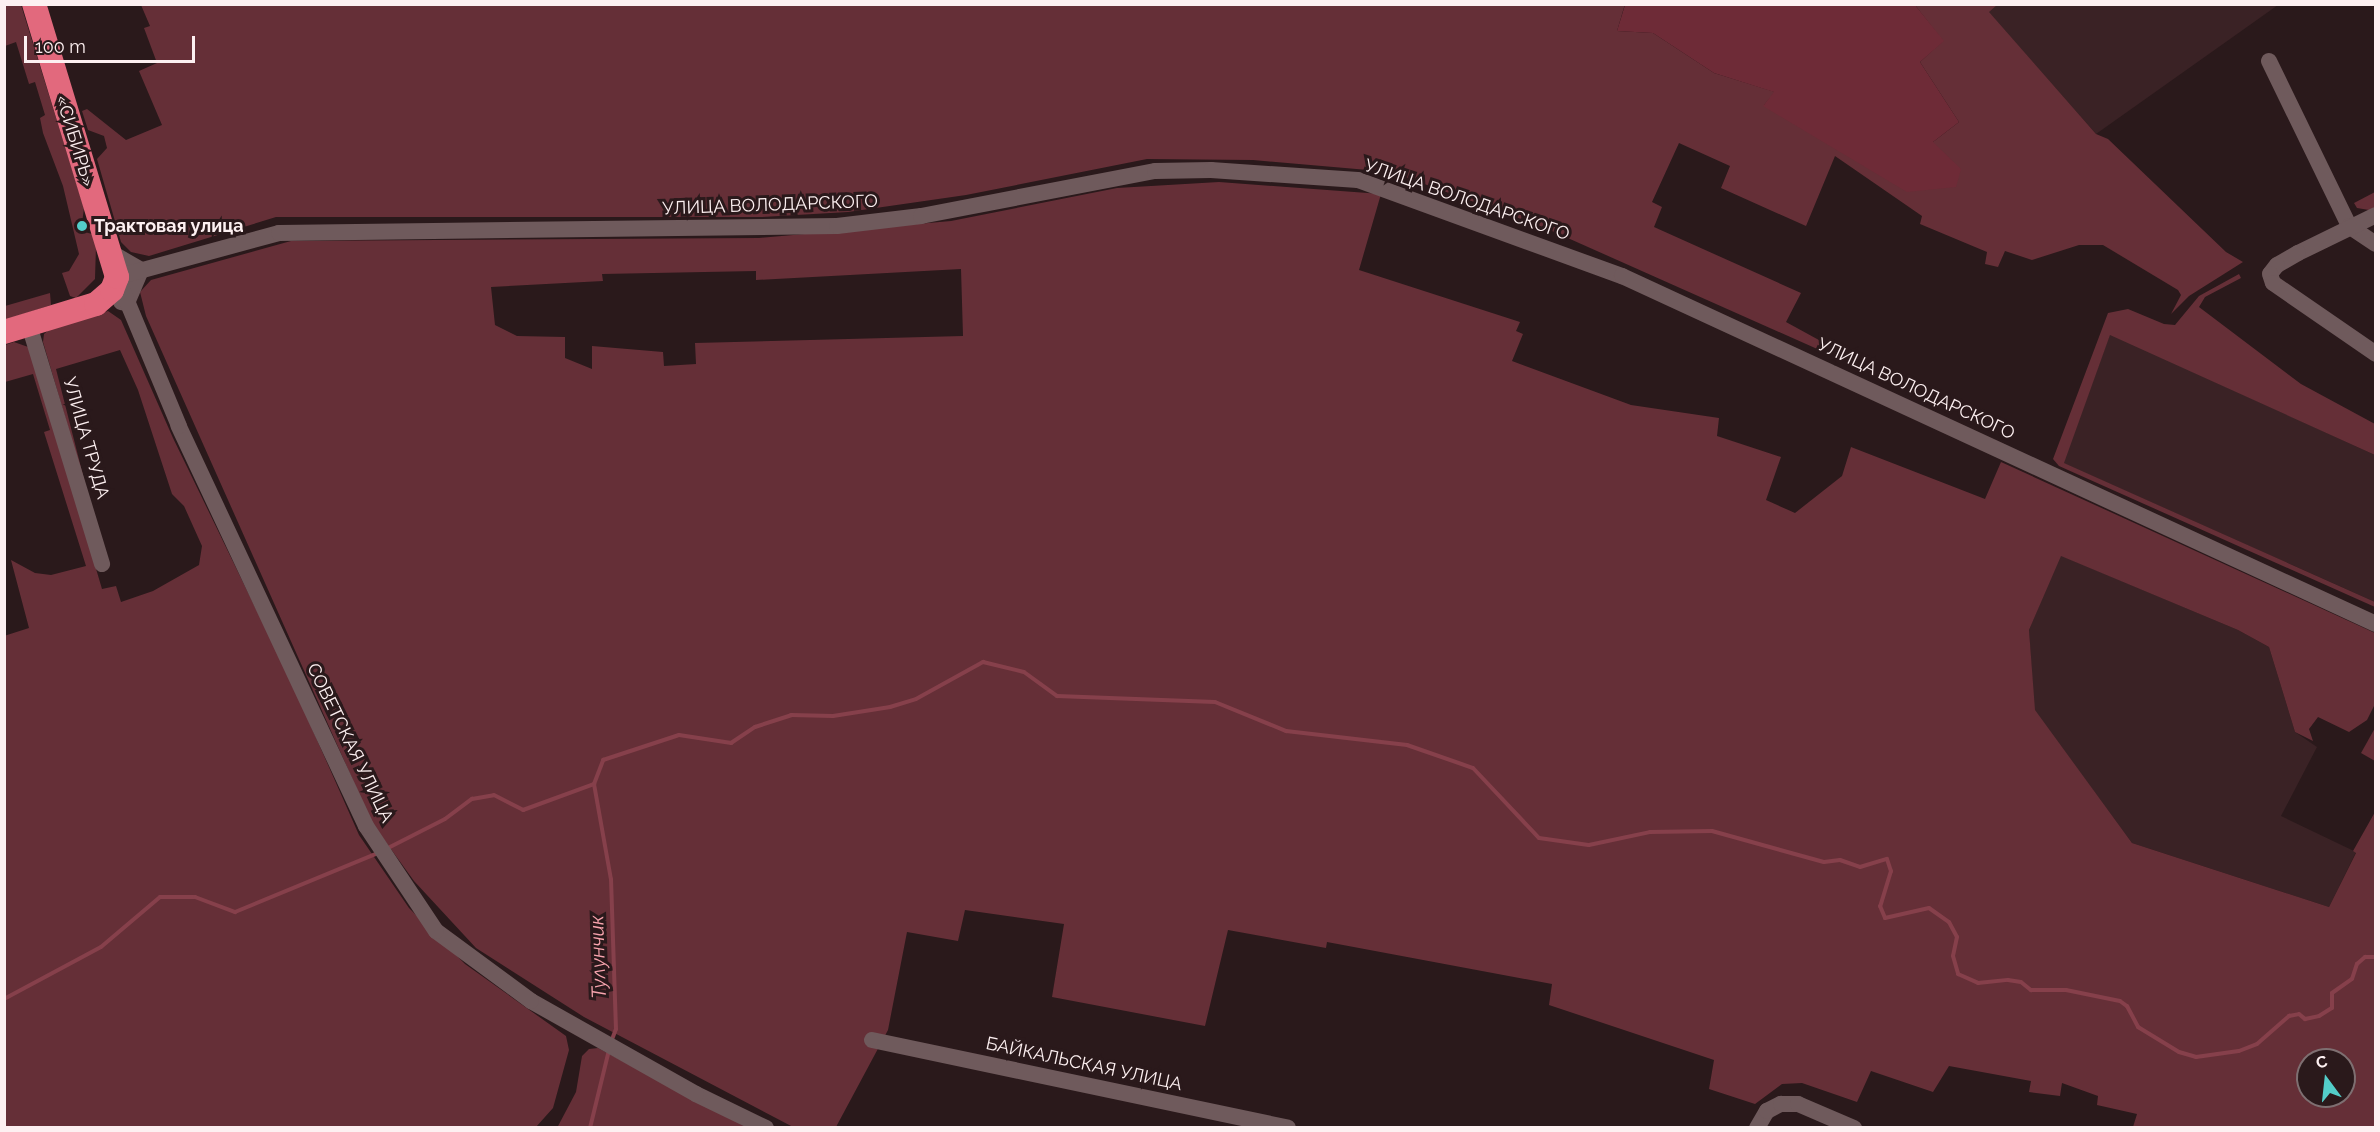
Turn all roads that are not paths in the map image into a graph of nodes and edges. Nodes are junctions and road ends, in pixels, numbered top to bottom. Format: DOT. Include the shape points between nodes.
graph roads {
  1 [pos="34,4"];
  2 [pos="2269,61"];
  3 [pos="2376,214"];
  4 [pos="2349,226"];
  5 [pos="2376,244"];
  6 [pos="110,252"];
  7 [pos="141,270"];
  8 [pos="117,277"];
  9 [pos="103,298"];
  10 [pos="127,303"];
  11 [pos="29,325"];
  12 [pos="4,332"];
  13 [pos="2376,354"];
  14 [pos="102,564"];
  15 [pos="2376,624"];
  16 [pos="872,1040"];
  17 [pos="766,1128"];
  18 [pos="1288,1128"];
  19 [pos="1757,1128"];
  20 [pos="1854,1128"];
  1 -- 6 [label="highway, «СИБИРЬ»"];
  2 -- 4 [label="street"];
  3 -- 4 [label="street"];
  4 -- 5 [label="street"];
  4 -- 13 [label="street" via="2284,261 2270,274 2273,283"];
  6 -- 7 [label="street"];
  6 -- 8 [label="highway, «СИБИРЬ»"];
  7 -- 8 [label="street, УЛИЦА ВОЛОДАРСКОГО"];
  7 -- 10 [label="street"];
  7 -- 15 [label="street, УЛИЦА ВОЛОДАРСКОГО" via="289,233 837,226 921,216 1155,171 1211,170 1358,180 1622,276"];
  8 -- 9 [label="highway" via="112,290"];
  8 -- 10 [label="street, СОВЕТСКАЯ УЛИЦА"];
  9 -- 10 [label="street"];
  9 -- 11 [label="highway" via="83,309"];
  10 -- 17 [label="street, СОВЕТСКАЯ УЛИЦА" via="179,426 366,826 436,931 531,1001 696,1094"];
  11 -- 12 [label="highway"];
  11 -- 14 [label="street, УЛИЦА ТРУДА"];
  16 -- 18 [label="street, БАЙКАЛЬСКАЯ УЛИЦА"];
  19 -- 20 [label="street" via="1767,1112 1781,1104 1809,1108"];
}
